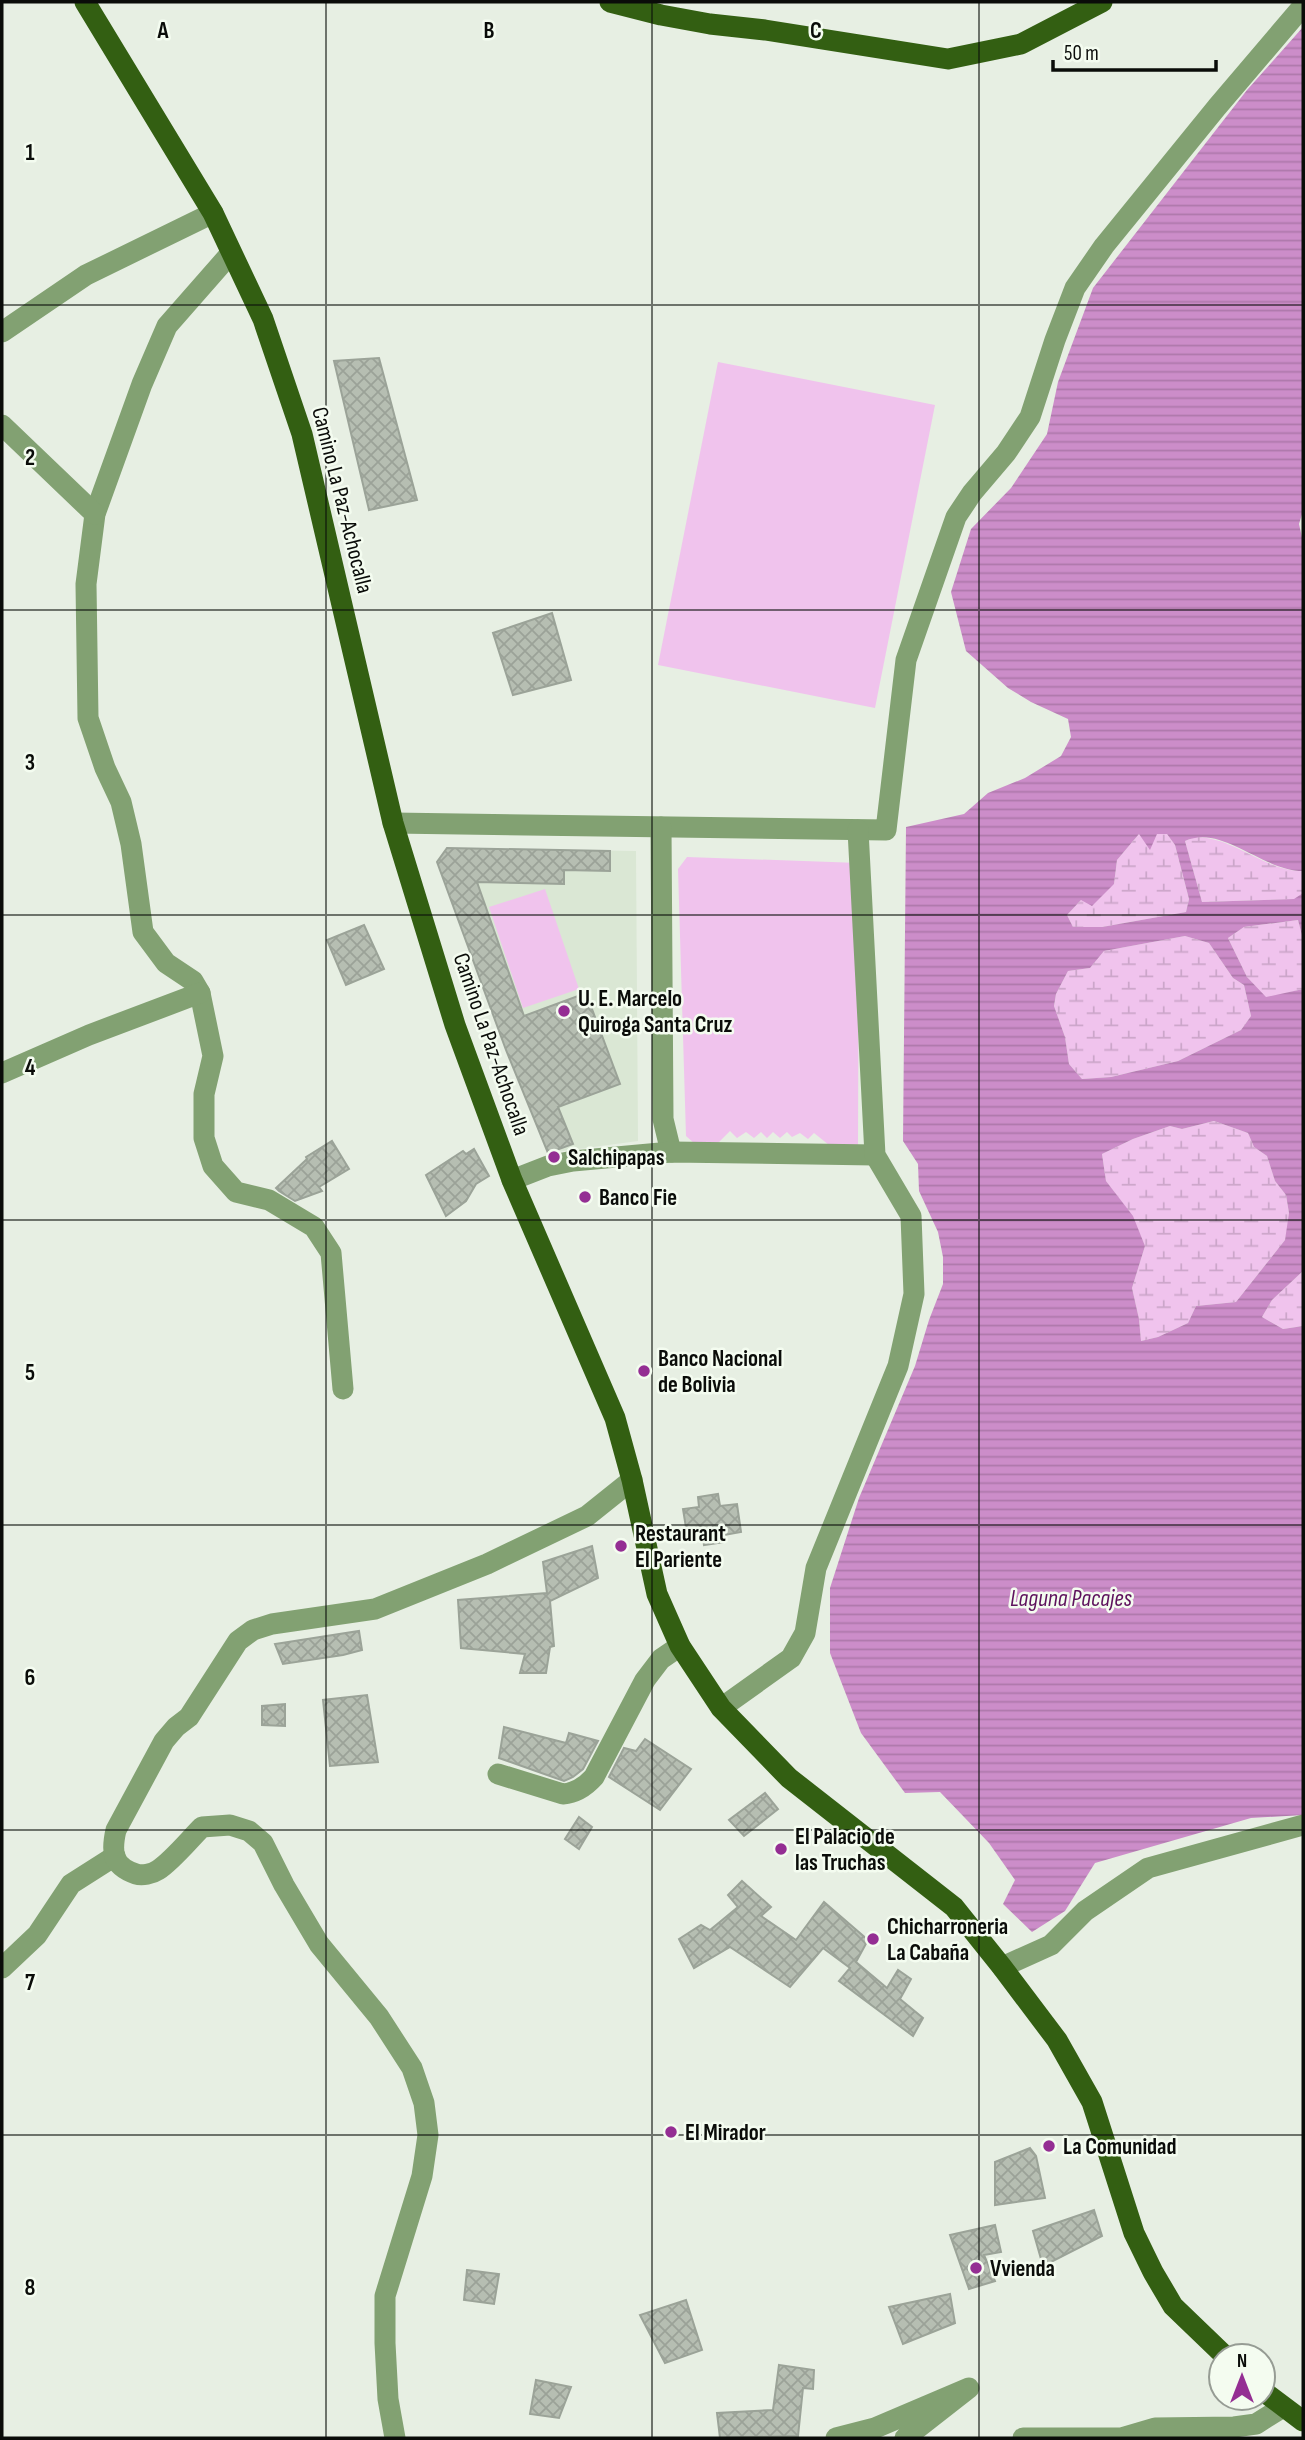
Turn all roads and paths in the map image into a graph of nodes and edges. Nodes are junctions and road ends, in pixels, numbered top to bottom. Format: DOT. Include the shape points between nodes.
graph roads {
  1 [pos="85,2"];
  2 [pos="610,2"];
  3 [pos="1091,5"];
  4 [pos="1303,6"];
  5 [pos="213,214"];
  6 [pos="231,253"];
  7 [pos="2,332"];
  8 [pos="2,425"];
  9 [pos="95,514"];
  10 [pos="393,823"];
  11 [pos="661,827"];
  12 [pos="858,830"];
  13 [pos="200,993"];
  14 [pos="2,1073"];
  15 [pos="671,1152"];
  16 [pos="875,1155"];
  17 [pos="512,1180"];
  18 [pos="343,1389"];
  19 [pos="632,1480"];
  20 [pos="680,1646"];
  21 [pos="721,1708"];
  22 [pos="498,1774"];
  23 [pos="1303,1825"];
  24 [pos="115,1856"];
  25 [pos="1002,1967"];
  26 [pos="2,1968"];
  27 [pos="1210,2342"];
  28 [pos="1277,2402"];
  29 [pos="1283,2407"];
  30 [pos="1303,2421"];
  31 [pos="395,2438"];
  32 [pos="836,2438"];
  33 [pos="905,2438"];
  34 [pos="1023,2438"];
  1 -- 5 [label="main road, Camino La Paz-Achocalla"];
  2 -- 3 [label="main road" via="710,24 948,59 1021,44"];
  4 -- 12 [label="street" via="1121,225 1075,288 1030,417 956,517 906,660 887,830"];
  5 -- 6 [label="main road, Camino La Paz-Achocalla"];
  5 -- 7 [label="street" via="86,275"];
  6 -- 9 [label="street" via="167,326"];
  6 -- 10 [label="main road, Camino La Paz-Achocalla" via="263,318 302,434"];
  8 -- 9 [label="street"];
  9 -- 13 [label="street" via="86,584 88,718 121,802 144,932 166,963 193,981"];
  10 -- 11 [label="street"];
  10 -- 17 [label="main road, Camino La Paz-Achocalla" via="456,1025"];
  11 -- 12 [label="street"];
  11 -- 15 [label="street" via="663,1119"];
  12 -- 16 [label="street"];
  13 -- 14 [label="street"];
  13 -- 18 [label="street" via="213,1056 204,1094 204,1138 213,1166 236,1192 269,1200 314,1227 331,1253"];
  15 -- 16 [label="street"];
  15 -- 17 [label="street" via="573,1161"];
  16 -- 21 [label="street" via="911,1216 914,1294 898,1366 816,1568 805,1633 791,1658"];
  17 -- 19 [label="main road, Camino La Paz-Achocalla" via="615,1418"];
  19 -- 20 [label="main road, Camino La Paz-Achocalla" via="657,1594"];
  19 -- 24 [label="street" via="587,1516 417,1593 375,1609 272,1625 238,1641 189,1717 164,1741 116,1830"];
  20 -- 21 [label="main road, Camino La Paz-Achocalla"];
  20 -- 22 [label="street" via="661,1659 645,1680 587,1785 563,1794"];
  21 -- 25 [label="main road, Camino La Paz-Achocalla" via="789,1778 954,1907"];
  23 -- 25 [label="street" via="1149,1868 1085,1911 1051,1945"];
  24 -- 26 [label="street" via="71,1884 37,1935"];
  24 -- 31 [label="street" via="122,1869 141,1875 157,1871 202,1827 230,1825 249,1831 263,1843 319,1944 379,2017 412,2068 424,2103 428,2135 422,2176 385,2295 388,2399"];
  25 -- 27 [label="main road, Camino La Paz-Achocalla" via="1057,2040 1092,2102 1134,2233 1153,2272 1173,2306"];
  28 -- 29 [label="main road"];
  29 -- 30 [label="main road"];
  29 -- 34 [label="street" via="1256,2424 1234,2427 1155,2428 1121,2438"];
  32 -- 33 [label="street" via="875,2428 969,2388"];
}
